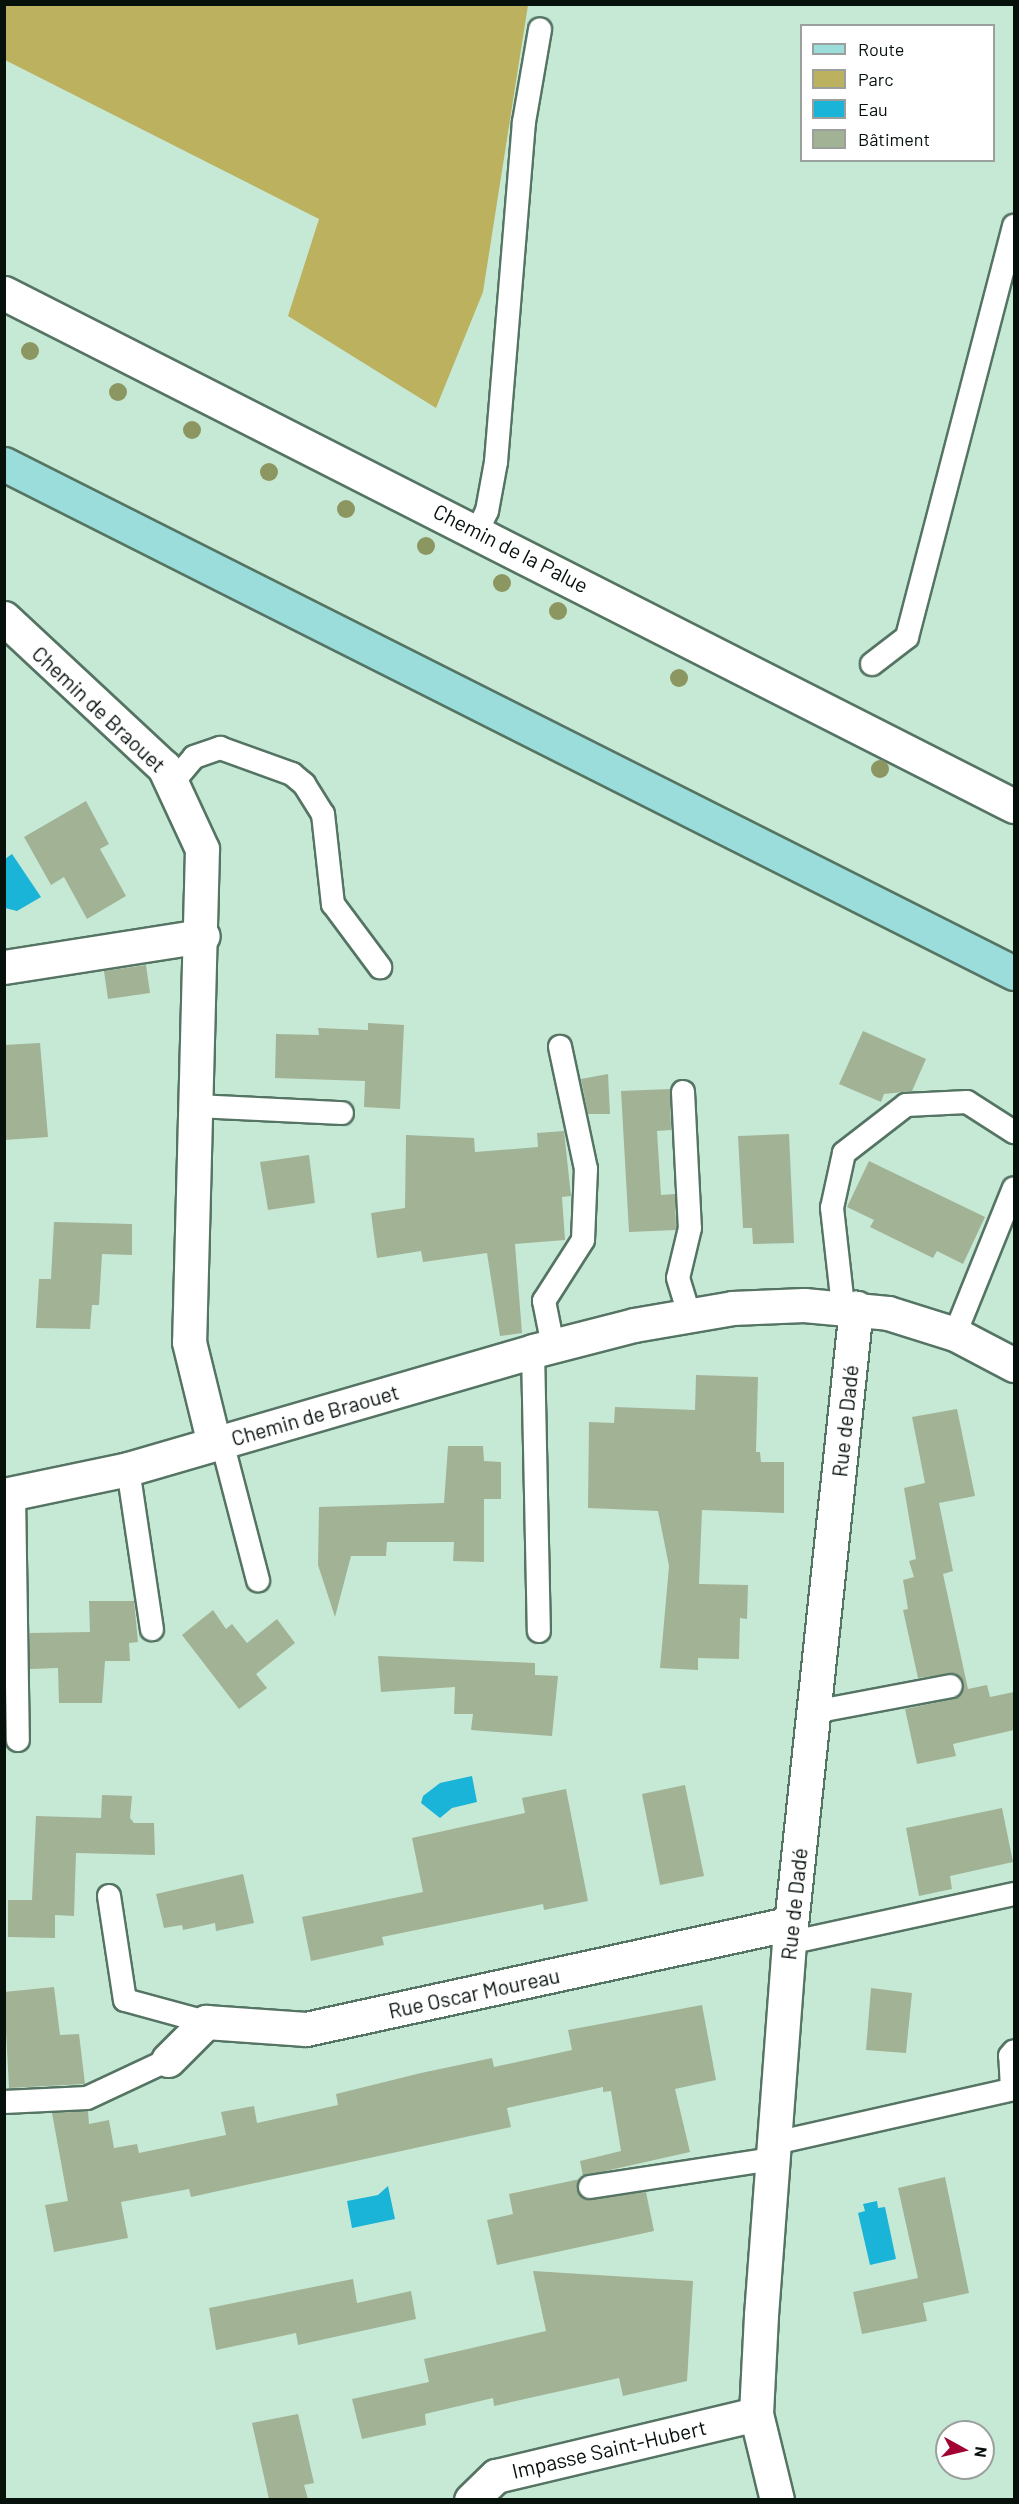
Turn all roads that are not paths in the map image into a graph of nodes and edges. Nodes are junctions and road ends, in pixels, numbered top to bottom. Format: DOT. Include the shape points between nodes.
graph roads {
  1 [pos="540,29"];
  2 [pos="1014,225"];
  3 [pos="4,293"];
  4 [pos="4,464"];
  5 [pos="478,530"];
  6 [pos="4,618"];
  7 [pos="872,664"];
  8 [pos="174,781"];
  9 [pos="1014,806"];
  10 [pos="203,936"];
  11 [pos="4,967"];
  12 [pos="380,968"];
  13 [pos="1014,973"];
  14 [pos="560,1047"];
  15 [pos="683,1092"];
  16 [pos="197,1106"];
  17 [pos="342,1113"];
  18 [pos="1014,1132"];
  19 [pos="1014,1188"];
  20 [pos="849,1307"];
  21 [pos="689,1315"];
  22 [pos="955,1334"];
  23 [pos="543,1349"];
  24 [pos="1014,1365"];
  25 [pos="218,1443"];
  26 [pos="128,1469"];
  27 [pos="9,1495"];
  28 [pos="258,1580"];
  29 [pos="152,1629"];
  30 [pos="539,1631"];
  31 [pos="951,1686"];
  32 [pos="814,1712"];
  33 [pos="18,1740"];
  34 [pos="1014,1894"];
  35 [pos="109,1896"];
  36 [pos="790,1933"];
  37 [pos="206,2022"];
  38 [pos="1014,2051"];
  39 [pos="168,2060"];
  40 [pos="1013,2089"];
  41 [pos="4,2102"];
  42 [pos="775,2151"];
  43 [pos="590,2187"];
  44 [pos="756,2414"];
  45 [pos="471,2499"];
  46 [pos="777,2499"];
  1 -- 5 [label="lane" via="525,122 496,462 487,511"];
  2 -- 7 [label="lane" via="907,637"];
  3 -- 5 [label="street, Chemin de la Palue"];
  4 -- 13 [label="main road"];
  5 -- 9 [label="street, Chemin de la Palue"];
  6 -- 8 [label="street, Chemin de Braouet" via="146,749"];
  8 -- 10 [label="street, Chemin de Braouet" via="202,849"];
  8 -- 12 [label="lane" via="194,757 220,748 292,774 324,814 333,903"];
  10 -- 11 [label="street"];
  10 -- 16 [label="street, Chemin de Braouet"];
  14 -- 23 [label="lane" via="586,1169 583,1240 544,1301"];
  15 -- 21 [label="lane" via="690,1228 678,1278"];
  16 -- 17 [label="lane"];
  16 -- 25 [label="street, Chemin de Braouet" via="189,1342"];
  18 -- 20 [label="lane" via="967,1102 906,1105 844,1153 832,1208"];
  19 -- 22 [label="lane"];
  20 -- 21 [label="street, Chemin de Braouet" via="768,1305"];
  20 -- 22 [label="street, Chemin de Braouet"];
  20 -- 32 [label="street, Rue de Dadé"];
  21 -- 23 [label="street, Chemin de Braouet"];
  22 -- 24 [label="street, Chemin de Braouet"];
  23 -- 25 [label="street, Chemin de Braouet"];
  23 -- 30 [label="lane"];
  25 -- 26 [label="street"];
  25 -- 28 [label="lane"];
  26 -- 27 [label="street"];
  26 -- 29 [label="lane"];
  27 -- 33 [label="lane"];
  31 -- 32 [label="lane"];
  32 -- 36 [label="street, Rue de Dadé"];
  34 -- 36 [label="lane"];
  35 -- 37 [label="lane" via="125,2000"];
  36 -- 37 [label="street, Rue Oscar Moureau" via="306,2030"];
  36 -- 42 [label="street, Rue de Dadé"];
  37 -- 39 [label="street"];
  38 -- 40 [label="lane" via="1010,2056"];
  39 -- 41 [label="lane" via="87,2098"];
  40 -- 42 [label="lane"];
  42 -- 43 [label="lane"];
  42 -- 44 [label="street, Rue de Dadé"];
  44 -- 45 [label="street, Impasse Saint-Hubert" via="496,2476"];
  44 -- 46 [label="street, Rue de Dadé"];
}
